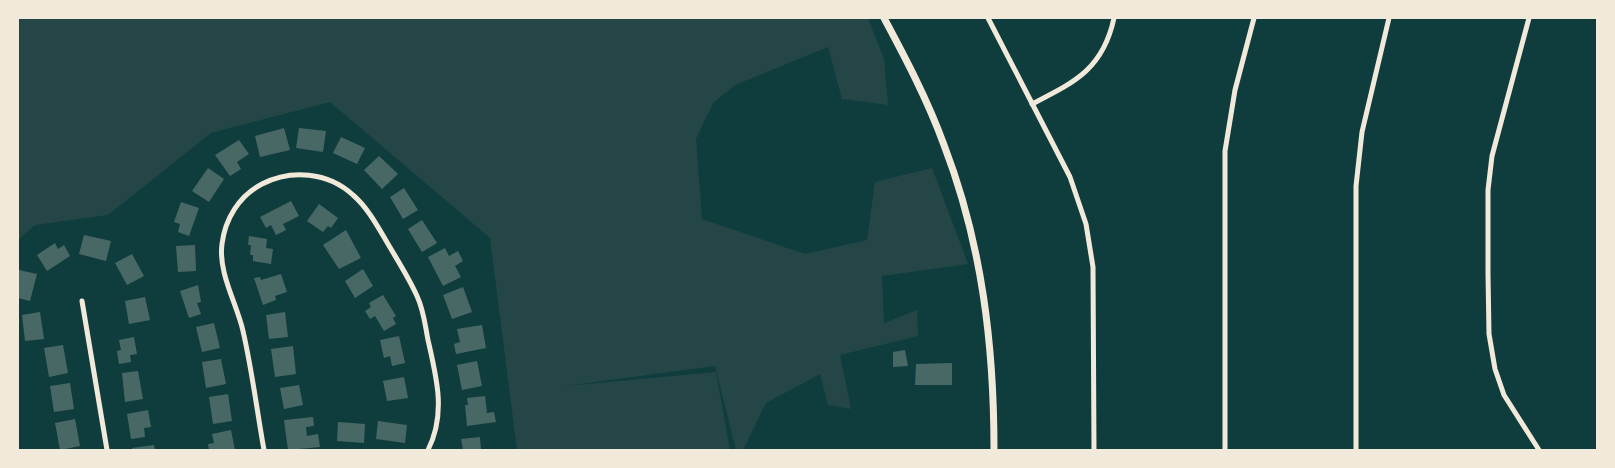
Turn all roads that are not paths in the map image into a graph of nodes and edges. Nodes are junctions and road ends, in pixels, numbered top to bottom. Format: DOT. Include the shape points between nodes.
graph roads {
  1 [pos="884,18"];
  2 [pos="988,18"];
  3 [pos="1114,18"];
  4 [pos="1254,18"];
  5 [pos="1390,18"];
  6 [pos="1529,18"];
  7 [pos="1032,104"];
  8 [pos="82,301"];
  9 [pos="107,450"];
  10 [pos="264,450"];
  11 [pos="428,450"];
  12 [pos="994,450"];
  13 [pos="1094,450"];
  14 [pos="1225,450"];
  15 [pos="1356,450"];
  16 [pos="1539,450"];
  1 -- 12 [label="main road" via="944,143 969,220 988,314"];
  2 -- 7 [label="street"];
  3 -- 7 [label="street" via="1105,48 1094,65 1068,86"];
  4 -- 14 [label="street" via="1225,151"];
  5 -- 15 [label="street" via="1362,132 1356,186"];
  6 -- 16 [label="street" via="1492,156 1488,190 1488,304 1495,369 1504,395"];
  7 -- 13 [label="street" via="1070,177 1090,246 1094,314"];
  8 -- 9 [label="street"];
  10 -- 11 [label="street" via="244,334 224,269 222,245 232,213 247,194 268,181 300,174 332,181 353,194 365,207 418,297 439,396 438,425"];
}
